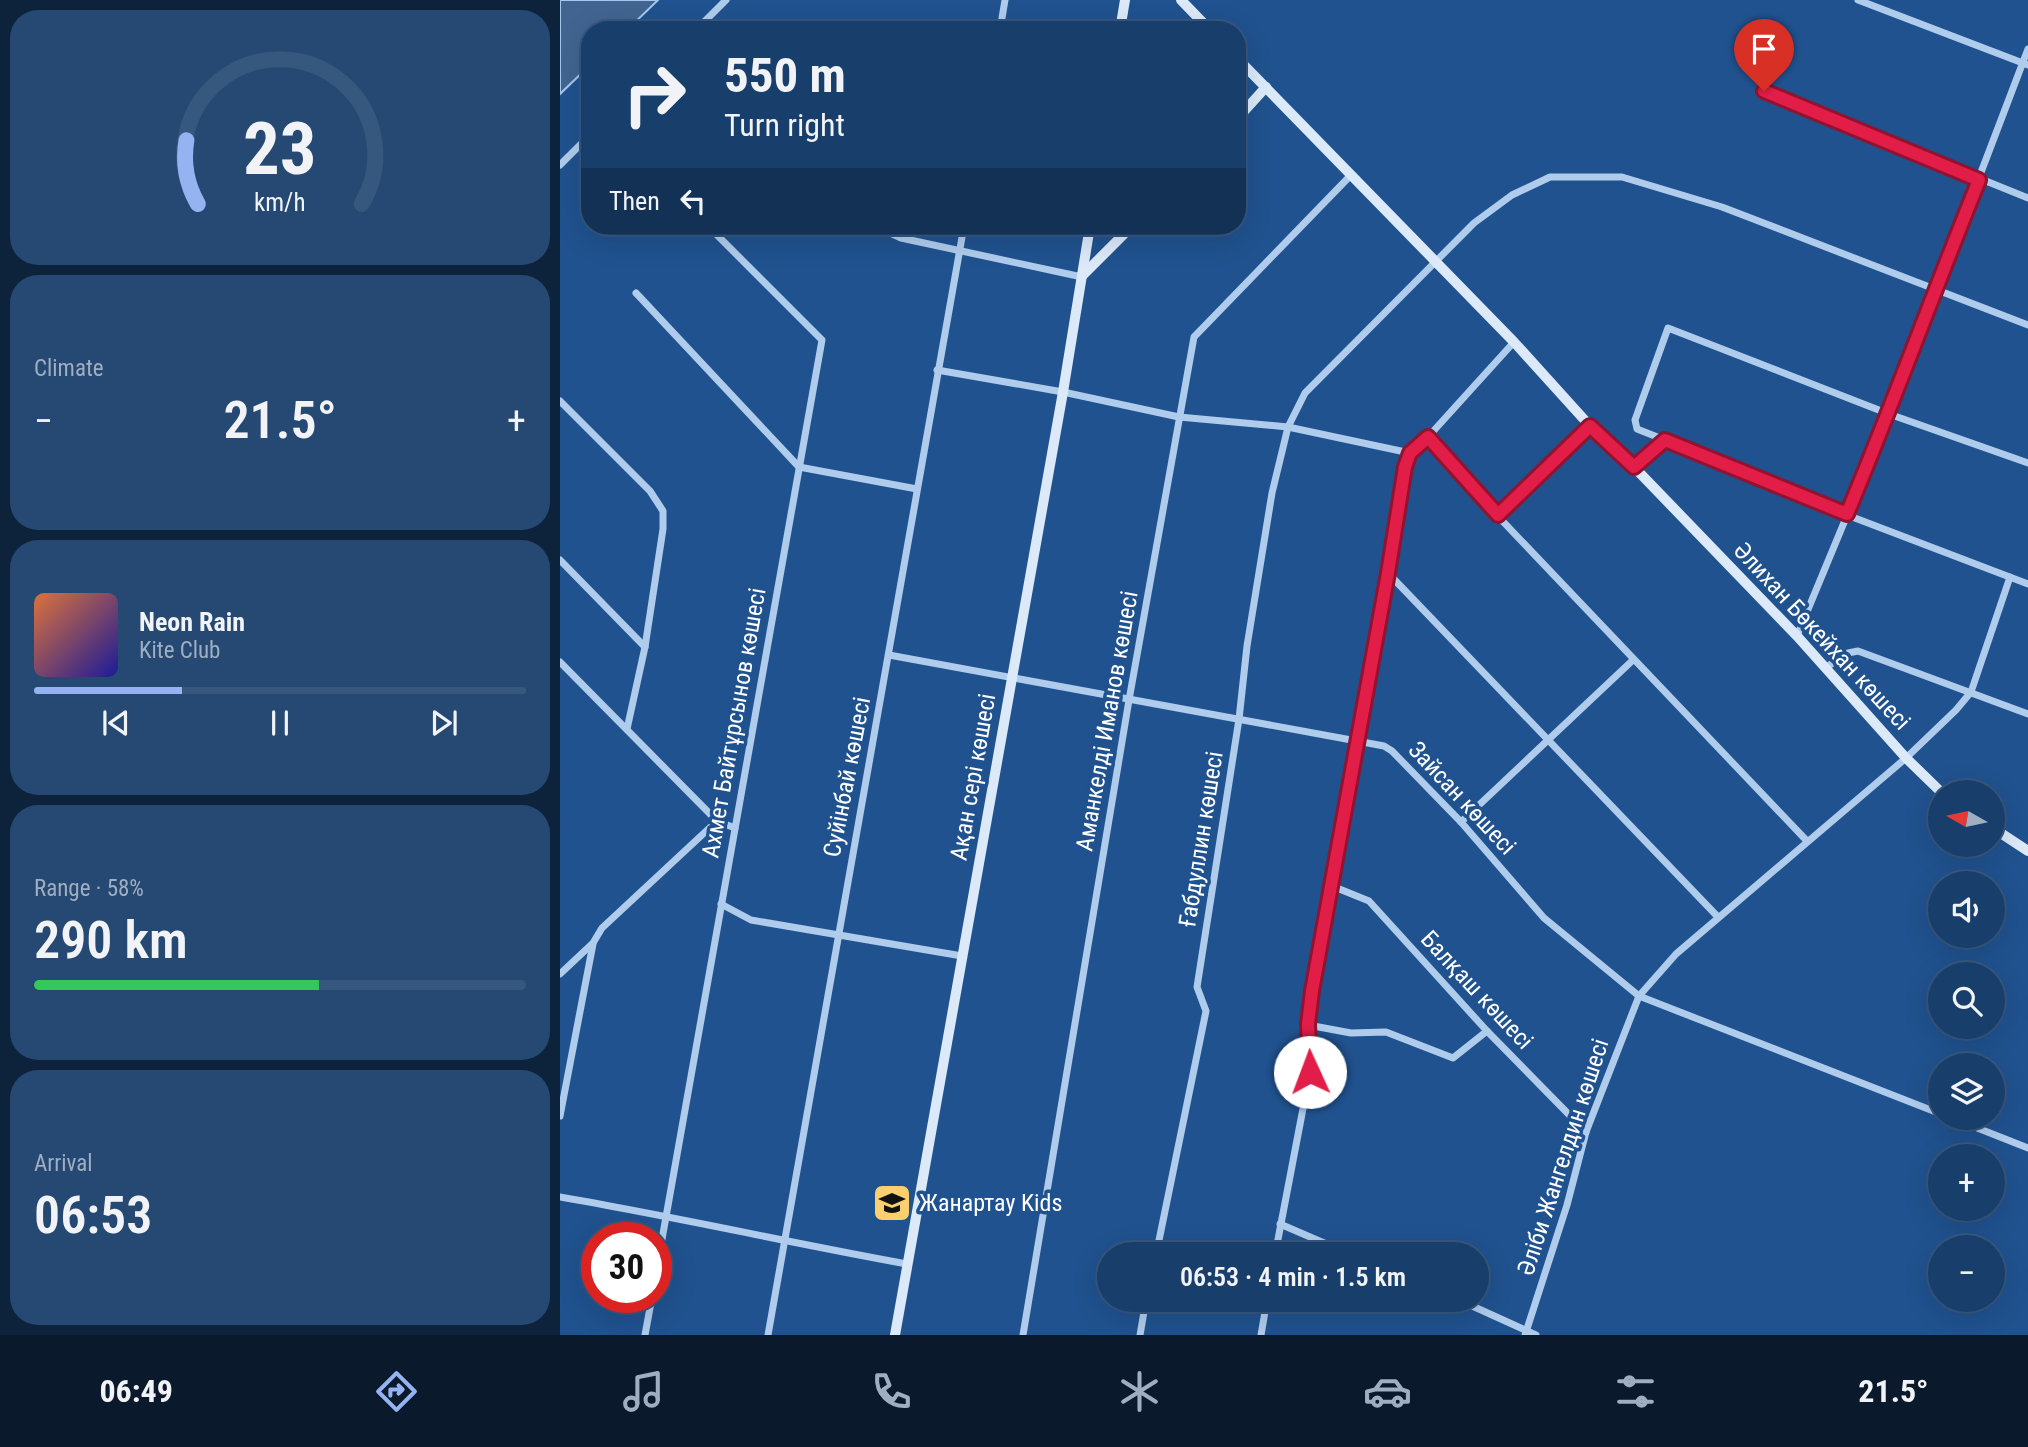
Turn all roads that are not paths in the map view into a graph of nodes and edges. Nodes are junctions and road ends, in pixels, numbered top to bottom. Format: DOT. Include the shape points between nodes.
graph roads {
  1 [pos="726,0"];
  2 [pos="1005,0"];
  3 [pos="1125,0"];
  4 [pos="1181,0"];
  5 [pos="1858,0"];
  6 [pos="705,21"];
  7 [pos="1002,21"];
  8 [pos="1122,21"];
  9 [pos="1201,21"];
  10 [pos="2028,50"];
  11 [pos="2025,64"];
  12 [pos="1246,67"];
  13 [pos="1266,87"];
  14 [pos="1764,91"];
  15 [pos="1246,109"];
  16 [pos="581,144"];
  17 [pos="560,165"];
  18 [pos="1351,175"];
  19 [pos="1979,180"];
  20 [pos="2028,198"];
  21 [pos="717,235"];
  22 [pos="894,235"];
  23 [pos="963,235"];
  24 [pos="1089,235"];
  25 [pos="1123,235"];
  26 [pos="960,252"];
  27 [pos="1435,263"];
  28 [pos="1082,276"];
  29 [pos="1935,289"];
  30 [pos="636,293"];
  31 [pos="2028,324"];
  32 [pos="1514,342"];
  33 [pos="937,370"];
  34 [pos="1063,392"];
  35 [pos="560,401"];
  36 [pos="1889,414"];
  37 [pos="1179,418"];
  38 [pos="1590,426"];
  39 [pos="1288,427"];
  40 [pos="1428,437"];
  41 [pos="1665,440"];
  42 [pos="1410,453"];
  43 [pos="2028,463"];
  44 [pos="799,467"];
  45 [pos="1634,467"];
  46 [pos="917,489"];
  47 [pos="1847,514"];
  48 [pos="1498,515"];
  49 [pos="560,560"];
  50 [pos="1388,573"];
  51 [pos="2010,577"];
  52 [pos="2028,584"];
  53 [pos="1797,636"];
  54 [pos="645,647"];
  55 [pos="889,654"];
  56 [pos="1633,660"];
  57 [pos="560,662"];
  58 [pos="1825,668"];
  59 [pos="1012,677"];
  60 [pos="1971,692"];
  61 [pos="1129,700"];
  62 [pos="2028,714"];
  63 [pos="1239,719"];
  64 [pos="627,729"];
  65 [pos="1358,741"];
  66 [pos="1548,741"];
  67 [pos="1906,758"];
  68 [pos="1929,780"];
  69 [pos="717,821"];
  70 [pos="1461,822"];
  71 [pos="735,828"];
  72 [pos="2006,836"];
  73 [pos="1807,841"];
  74 [pos="2028,850"];
  75 [pos="1332,886"];
  76 [pos="721,904"];
  77 [pos="1718,917"];
  78 [pos="837,934"];
  79 [pos="593,943"];
  80 [pos="962,956"];
  81 [pos="560,974"];
  82 [pos="1639,996"];
  83 [pos="1308,1024"];
  84 [pos="1487,1031"];
  85 [pos="1928,1109"];
  86 [pos="560,1116"];
  87 [pos="1982,1130"];
  88 [pos="1586,1132"];
  89 [pos="2028,1148"];
  90 [pos="560,1197"];
  91 [pos="666,1216"];
  92 [pos="665,1222"];
  93 [pos="1280,1224"];
  94 [pos="784,1242"];
  95 [pos="1159,1242"];
  96 [pos="1277,1242"];
  97 [pos="1322,1242"];
  98 [pos="907,1264"];
  99 [pos="1144,1312"];
  100 [pos="1265,1312"];
  101 [pos="1482,1312"];
  102 [pos="649,1313"];
  103 [pos="1525,1334"];
  104 [pos="645,1335"];
  105 [pos="768,1335"];
  106 [pos="895,1335"];
  107 [pos="1023,1335"];
  108 [pos="1140,1335"];
  109 [pos="1261,1335"];
  110 [pos="1536,1335"];
  1 -- 6 [label="street"];
  2 -- 7 [label="street"];
  3 -- 8 [label="street"];
  4 -- 9 [label="street"];
  5 -- 11 [label="street"];
  10 -- 11 [label="street"];
  11 -- 19 [label="street"];
  12 -- 13 [label="street, Әлихан Бөкейхан көшесі"];
  13 -- 15 [label="street"];
  13 -- 18 [label="street, Әлихан Бөкейхан көшесі"];
  14 -- 19 [label="street"];
  16 -- 17 [label="street"];
  18 -- 27 [label="street, Әлихан Бөкейхан көшесі"];
  18 -- 37 [label="street, Аманкелді Иманов көшесі" via="1194,337"];
  19 -- 20 [label="street"];
  19 -- 29 [label="street"];
  21 -- 44 [label="street, Ахмет Байтұрсынов көшесі" via="822,340"];
  22 -- 26 [label="street"];
  23 -- 26 [label="street, Суйінбай көшесі"];
  24 -- 28 [label="street, Ақан сері көшесі"];
  25 -- 28 [label="street"];
  26 -- 28 [label="street"];
  26 -- 33 [label="street, Суйінбай көшесі"];
  27 -- 29 [label="street, Ғабдуллин көшесі" via="1474,223 1512,195 1550,177 1622,177 1722,208"];
  27 -- 32 [label="street, Әлихан Бөкейхан көшесі"];
  27 -- 39 [label="street, Ғабдуллин көшесі" via="1305,393"];
  28 -- 34 [label="street, Ақан сері көшесі"];
  29 -- 31 [label="street, Ғабдуллин көшесі"];
  29 -- 36 [label="street"];
  30 -- 44 [label="street"];
  32 -- 38 [label="street, Әлихан Бөкейхан көшесі"];
  32 -- 40 [label="street"];
  33 -- 34 [label="street"];
  33 -- 46 [label="street, Суйінбай көшесі"];
  34 -- 37 [label="street"];
  34 -- 59 [label="street, Ақан сері көшесі"];
  35 -- 54 [label="street" via="650,491 663,511"];
  36 -- 41 [label="street" via="1668,328 1634,420 1637,429"];
  36 -- 43 [label="street"];
  36 -- 47 [label="street"];
  37 -- 39 [label="street"];
  37 -- 61 [label="street, Аманкелді Иманов көшесі"];
  38 -- 45 [label="street, Әлихан Бөкейхан көшесі"];
  38 -- 48 [label="street"];
  39 -- 42 [label="street"];
  39 -- 63 [label="street, Ғабдуллин көшесі" via="1272,493"];
  40 -- 42 [label="street"];
  40 -- 48 [label="street"];
  41 -- 45 [label="street"];
  41 -- 47 [label="street"];
  42 -- 50 [label="street"];
  44 -- 46 [label="street"];
  44 -- 71 [label="street, Ахмет Байтұрсынов көшесі"];
  45 -- 53 [label="street, Әлихан Бөкейхан көшесі"];
  46 -- 55 [label="street, Суйінбай көшесі"];
  47 -- 51 [label="street"];
  47 -- 53 [label="street"];
  48 -- 56 [label="street"];
  49 -- 54 [label="street"];
  50 -- 65 [label="street"];
  50 -- 66 [label="street"];
  51 -- 52 [label="street"];
  51 -- 60 [label="street"];
  53 -- 58 [label="street, Әлихан Бөкейхан көшесі"];
  54 -- 64 [label="street"];
  55 -- 59 [label="street, Зайсан көшесі"];
  55 -- 78 [label="street, Суйінбай көшесі"];
  56 -- 66 [label="street"];
  56 -- 73 [label="street"];
  57 -- 64 [label="street"];
  58 -- 60 [label="street" via="1858,651"];
  58 -- 67 [label="street, Әлихан Бөкейхан көшесі"];
  59 -- 61 [label="street, Зайсан көшесі"];
  59 -- 80 [label="street, Ақан сері көшесі"];
  60 -- 62 [label="street"];
  60 -- 67 [label="street"];
  61 -- 63 [label="street, Зайсан көшесі"];
  61 -- 107 [label="street, Аманкелді Иманов көшесі"];
  63 -- 65 [label="street, Зайсан көшесі"];
  63 -- 95 [label="street, Ғабдуллин көшесі" via="1197,987 1206,1011"];
  64 -- 69 [label="street"];
  65 -- 70 [label="street, Зайсан көшесі" via="1392,751"];
  65 -- 75 [label="street"];
  66 -- 70 [label="street"];
  66 -- 77 [label="street"];
  67 -- 68 [label="street"];
  67 -- 73 [label="street, Әлихан Бөкейхан көшесі"];
  69 -- 71 [label="street"];
  69 -- 79 [label="street" via="602,928"];
  70 -- 82 [label="street, Зайсан көшесі" via="1544,918"];
  71 -- 76 [label="street, Ахмет Байтұрсынов көшесі"];
  72 -- 74 [label="street"];
  73 -- 77 [label="street, Әлихан Бөкейхан көшесі"];
  75 -- 83 [label="street"];
  75 -- 84 [label="street, Балқаш көшесі" via="1369,901"];
  76 -- 78 [label="street" via="751,920"];
  76 -- 91 [label="street, Ахмет Байтұрсынов көшесі"];
  77 -- 82 [label="street, Әлихан Бөкейхан көшесі" via="1676,954"];
  78 -- 80 [label="street"];
  78 -- 94 [label="street, Суйінбай көшесі"];
  79 -- 81 [label="street"];
  79 -- 86 [label="street"];
  80 -- 98 [label="street, Ақан сері көшесі"];
  82 -- 85 [label="street, Зайсан көшесі"];
  82 -- 88 [label="street, Әліби Жангелдин көшесі"];
  83 -- 84 [label="street" via="1351,1033 1386,1032 1453,1058"];
  83 -- 93 [label="street" via="1310,1072"];
  84 -- 88 [label="street, Балқаш көшесі"];
  87 -- 89 [label="street"];
  88 -- 103 [label="street, Әліби Жангелдин көшесі"];
  90 -- 91 [label="street"];
  91 -- 92 [label="street, Ахмет Байтұрсынов көшесі"];
  91 -- 94 [label="street"];
  93 -- 96 [label="street"];
  93 -- 97 [label="street"];
  94 -- 98 [label="street"];
  94 -- 105 [label="street, Суйінбай көшесі"];
  98 -- 106 [label="street, Ақан сері көшесі"];
  99 -- 108 [label="street"];
  100 -- 109 [label="street"];
  101 -- 103 [label="street"];
  102 -- 104 [label="street"];
  103 -- 110 [label="street"];
}
